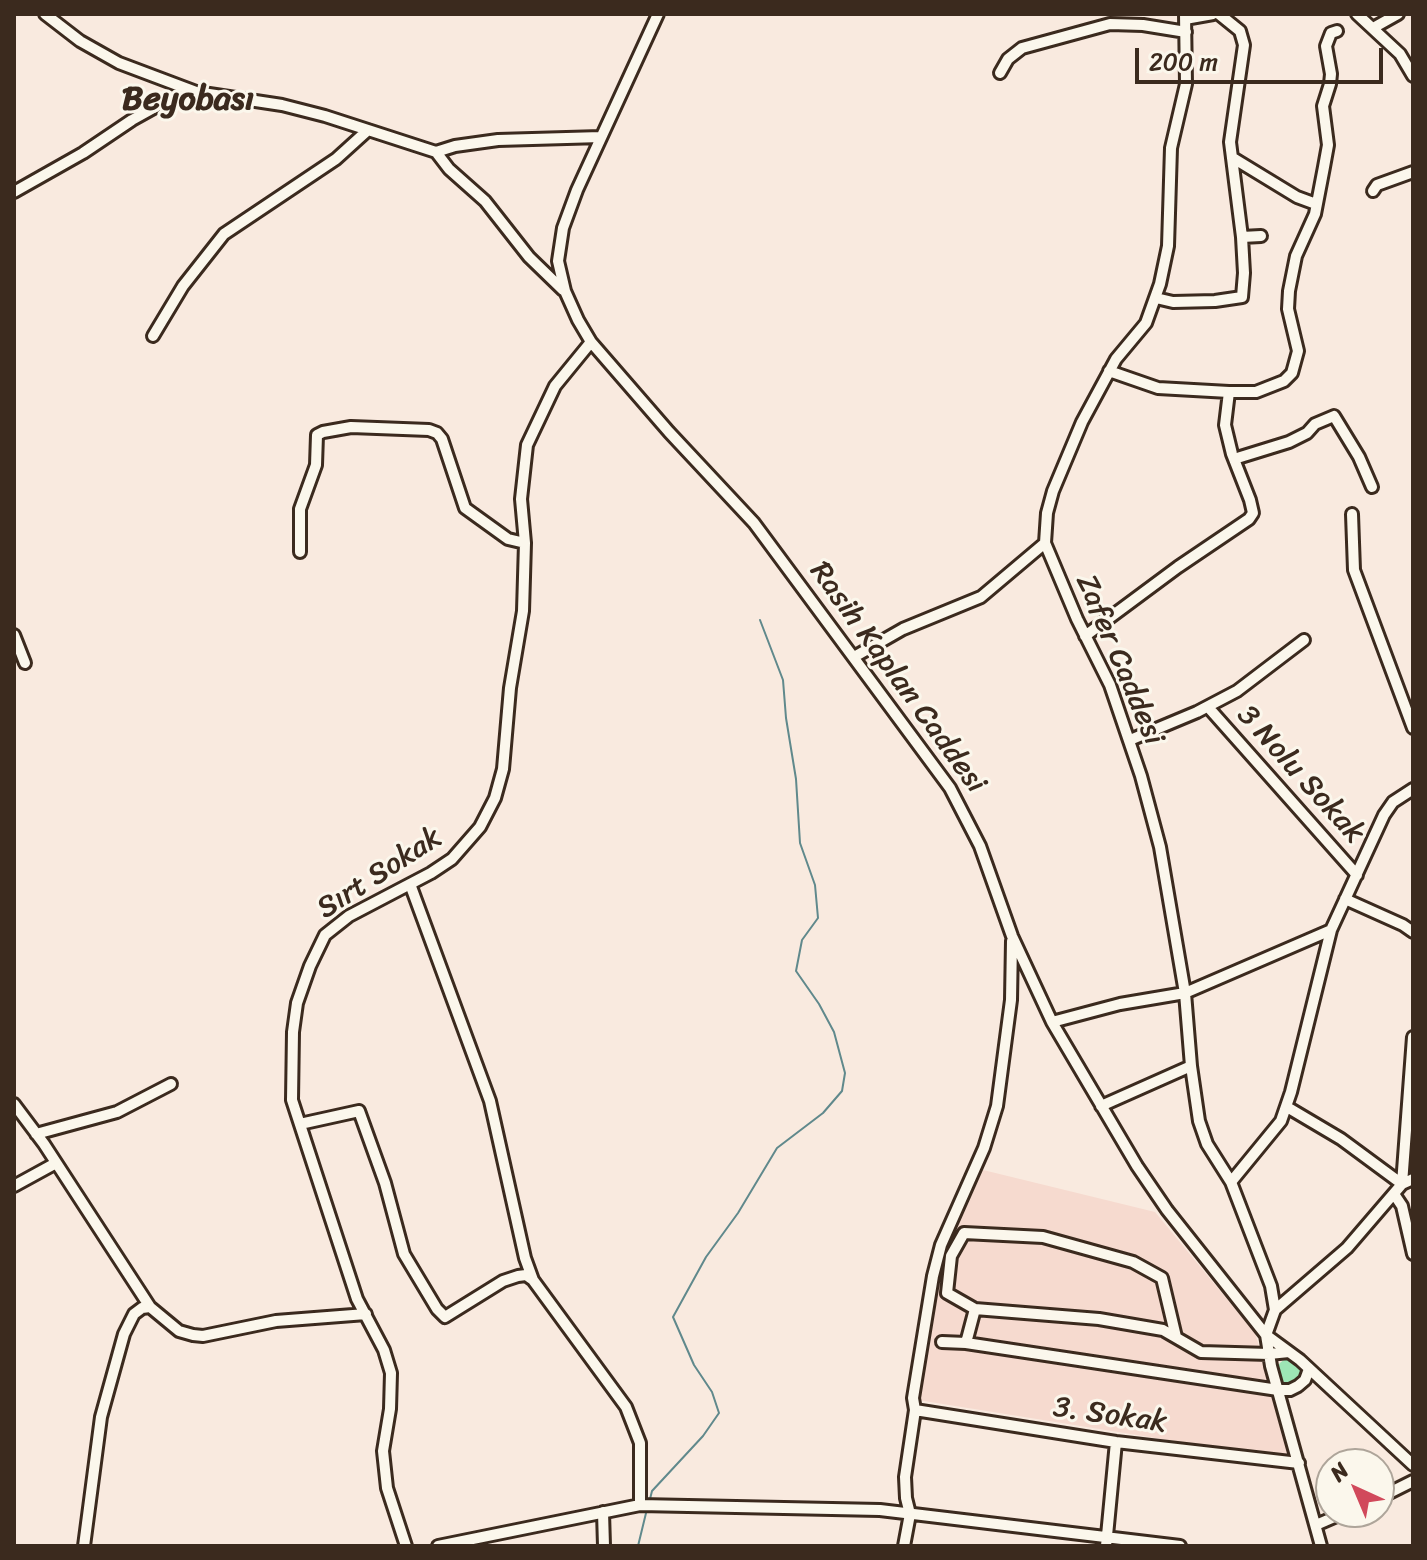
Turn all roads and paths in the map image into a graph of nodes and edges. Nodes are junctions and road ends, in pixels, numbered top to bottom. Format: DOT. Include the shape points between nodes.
graph roads {
  1 [pos="45,14"];
  2 [pos="658,14"];
  3 [pos="1216,14"];
  4 [pos="1357,14"];
  5 [pos="1398,14"];
  6 [pos="1185,16"];
  7 [pos="1373,28"];
  8 [pos="1337,31"];
  9 [pos="1186,32"];
  10 [pos="1413,47"];
  11 [pos="1400,54"];
  12 [pos="1000,73"];
  13 [pos="1413,76"];
  14 [pos="196,92"];
  15 [pos="368,130"];
  16 [pos="601,137"];
  17 [pos="436,152"];
  18 [pos="1233,158"];
  19 [pos="1413,172"];
  20 [pos="1373,191"];
  21 [pos="14,192"];
  22 [pos="1316,204"];
  23 [pos="1261,236"];
  24 [pos="1242,237"];
  25 [pos="565,291"];
  26 [pos="1156,298"];
  27 [pos="153,336"];
  28 [pos="591,342"];
  29 [pos="1109,371"];
  30 [pos="1229,392"];
  31 [pos="1234,459"];
  32 [pos="1372,487"];
  33 [pos="1352,514"];
  34 [pos="525,543"];
  35 [pos="1045,543"];
  36 [pos="300,552"];
  37 [pos="14,635"];
  38 [pos="1085,636"];
  39 [pos="1304,640"];
  40 [pos="854,657"];
  41 [pos="25,663"];
  42 [pos="1208,707"];
  43 [pos="1413,728"];
  44 [pos="1130,740"];
  45 [pos="1413,789"];
  46 [pos="1357,875"];
  47 [pos="410,884"];
  48 [pos="1345,899"];
  49 [pos="1331,930"];
  50 [pos="1413,932"];
  51 [pos="1012,936"];
  52 [pos="1185,993"];
  53 [pos="1052,1022"];
  54 [pos="1413,1037"];
  55 [pos="1191,1066"];
  56 [pos="171,1084"];
  57 [pos="14,1104"];
  58 [pos="1101,1106"];
  59 [pos="1287,1107"];
  60 [pos="300,1124"];
  61 [pos="36,1134"];
  62 [pos="56,1163"];
  63 [pos="1231,1182"];
  64 [pos="1408,1182"];
  65 [pos="14,1186"];
  66 [pos="1394,1194"];
  67 [pos="1413,1254"];
  68 [pos="533,1280"];
  69 [pos="150,1307"];
  70 [pos="975,1309"];
  71 [pos="1275,1310"];
  72 [pos="366,1314"];
  73 [pos="1266,1335"];
  74 [pos="1176,1337"];
  75 [pos="942,1342"];
  76 [pos="966,1343"];
  77 [pos="1289,1352"];
  78 [pos="1269,1354"];
  79 [pos="1309,1369"];
  80 [pos="1278,1390"];
  81 [pos="915,1410"];
  82 [pos="1116,1442"];
  83 [pos="1411,1458"];
  84 [pos="1299,1463"];
  85 [pos="1413,1481"];
  86 [pos="1395,1490"];
  87 [pos="640,1505"];
  88 [pos="603,1512"];
  89 [pos="910,1514"];
  90 [pos="1315,1521"];
  91 [pos="1106,1542"];
  92 [pos="84,1546"];
  93 [pos="406,1546"];
  94 [pos="438,1546"];
  95 [pos="604,1546"];
  96 [pos="904,1546"];
  97 [pos="1180,1546"];
  1 -- 14 [label="street" via="119,63"];
  2 -- 16 [label="street, Rasih Kaplan Caddesi"];
  3 -- 6 [label="street"];
  3 -- 18 [label="street" via="1240,31 1244,45 1230,142"];
  4 -- 7 [label="street"];
  5 -- 7 [label="street"];
  6 -- 9 [label="street, Zafer Caddesi"];
  7 -- 11 [label="street"];
  8 -- 22 [label="street" via="1326,46 1331,74 1323,106 1328,145"];
  9 -- 12 [label="street" via="1143,25 1098,26 1022,48"];
  9 -- 26 [label="street, Zafer Caddesi" via="1186,84 1171,148 1168,246"];
  10 -- 11 [label="street"];
  11 -- 13 [label="street"];
  14 -- 15 [label="street" via="282,105"];
  14 -- 21 [label="street" via="159,105"];
  15 -- 17 [label="street"];
  15 -- 27 [label="street" via="336,159 224,234"];
  16 -- 17 [label="street" via="498,140"];
  16 -- 25 [label="street, Rasih Kaplan Caddesi" via="563,228 558,261"];
  17 -- 25 [label="street"];
  18 -- 22 [label="street"];
  18 -- 24 [label="street"];
  19 -- 20 [label="street"];
  22 -- 30 [label="street" via="1289,291 1298,351 1292,373 1256,392"];
  23 -- 24 [label="street"];
  24 -- 26 [label="street" via="1242,297 1173,302"];
  25 -- 28 [label="street, Rasih Kaplan Caddesi"];
  26 -- 29 [label="street, Zafer Caddesi" via="1146,323"];
  28 -- 34 [label="street, Sırt Sokak" via="555,386 527,445 521,499"];
  28 -- 40 [label="street, Rasih Kaplan Caddesi" via="754,523"];
  29 -- 30 [label="street" via="1158,388"];
  29 -- 35 [label="street, Zafer Caddesi" via="1053,491"];
  30 -- 31 [label="street" via="1225,425"];
  31 -- 32 [label="street" via="1289,442 1334,416"];
  31 -- 38 [label="street" via="1250,500 1249,519"];
  33 -- 43 [label="street" via="1354,570"];
  34 -- 36 [label="street" via="508,539 465,508 437,433 351,427 317,435 316,465 300,509"];
  34 -- 47 [label="street, Sırt Sokak" via="523,611 495,798 464,847"];
  35 -- 38 [label="street, Zafer Caddesi"];
  35 -- 40 [label="street" via="981,597 903,629"];
  37 -- 41 [label="street"];
  38 -- 44 [label="street, Zafer Caddesi"];
  39 -- 42 [label="street"];
  40 -- 51 [label="street, Rasih Kaplan Caddesi" via="966,815"];
  42 -- 44 [label="street"];
  42 -- 46 [label="street, 3 Nolu Sokak"];
  44 -- 52 [label="street, Zafer Caddesi" via="1160,847"];
  45 -- 46 [label="street" via="1384,815"];
  46 -- 48 [label="street"];
  47 -- 60 [label="street, Sırt Sokak" via="333,926 310,966 293,1032 292,1100"];
  47 -- 68 [label="street" via="490,1101"];
  48 -- 49 [label="street"];
  48 -- 50 [label="street"];
  49 -- 52 [label="street"];
  49 -- 59 [label="street"];
  51 -- 53 [label="street, Rasih Kaplan Caddesi"];
  51 -- 81 [label="street" via="1011,1000 997,1106 941,1245"];
  52 -- 53 [label="street"];
  52 -- 55 [label="street, Zafer Caddesi"];
  53 -- 58 [label="street, Rasih Kaplan Caddesi"];
  54 -- 64 [label="street"];
  55 -- 58 [label="street"];
  55 -- 63 [label="street, Zafer Caddesi" via="1202,1135"];
  56 -- 61 [label="street" via="117,1112"];
  57 -- 61 [label="street"];
  58 -- 73 [label="street, Rasih Kaplan Caddesi" via="1167,1210"];
  59 -- 63 [label="street" via="1273,1134"];
  59 -- 64 [label="street"];
  60 -- 68 [label="street" via="359,1111 404,1254 445,1317 503,1281 526,1275"];
  60 -- 72 [label="street, Sırt Sokak"];
  61 -- 62 [label="street"];
  62 -- 65 [label="street"];
  62 -- 69 [label="street"];
  63 -- 71 [label="street, Zafer Caddesi" via="1271,1286"];
  64 -- 66 [label="street"];
  66 -- 67 [label="street" via="1402,1206"];
  66 -- 71 [label="street" via="1347,1248"];
  68 -- 87 [label="street" via="626,1407 640,1443"];
  69 -- 72 [label="street" via="179,1331 193,1335"];
  69 -- 92 [label="street" via="134,1314 124,1334 101,1417"];
  70 -- 74 [label="street" via="1099,1319"];
  70 -- 74 [label="street" via="947,1293 951,1256 964,1233 1043,1237 1133,1262 1162,1278"];
  70 -- 76 [label="street"];
  71 -- 73 [label="street"];
  72 -- 93 [label="street, Sırt Sokak" via="391,1373 384,1460"];
  73 -- 77 [label="street, Rasih Kaplan Caddesi"];
  73 -- 78 [label="street"];
  74 -- 78 [label="street" via="1201,1352"];
  75 -- 76 [label="street"];
  76 -- 80 [label="street"];
  77 -- 78 [label="street"];
  77 -- 79 [label="street, Rasih Kaplan Caddesi"];
  78 -- 80 [label="street"];
  79 -- 80 [label="street" via="1298,1386"];
  79 -- 83 [label="street, Rasih Kaplan Caddesi"];
  80 -- 84 [label="street"];
  81 -- 82 [label="street, 3. Sokak"];
  81 -- 89 [label="street" via="905,1477"];
  82 -- 84 [label="street, 3. Sokak"];
  82 -- 91 [label="street"];
  84 -- 90 [label="street"];
  85 -- 86 [label="street"];
  87 -- 88 [label="street"];
  87 -- 89 [label="street"];
  88 -- 94 [label="street"];
  88 -- 95 [label="street"];
  89 -- 91 [label="street"];
  89 -- 96 [label="street"];
  91 -- 97 [label="street"];
}
